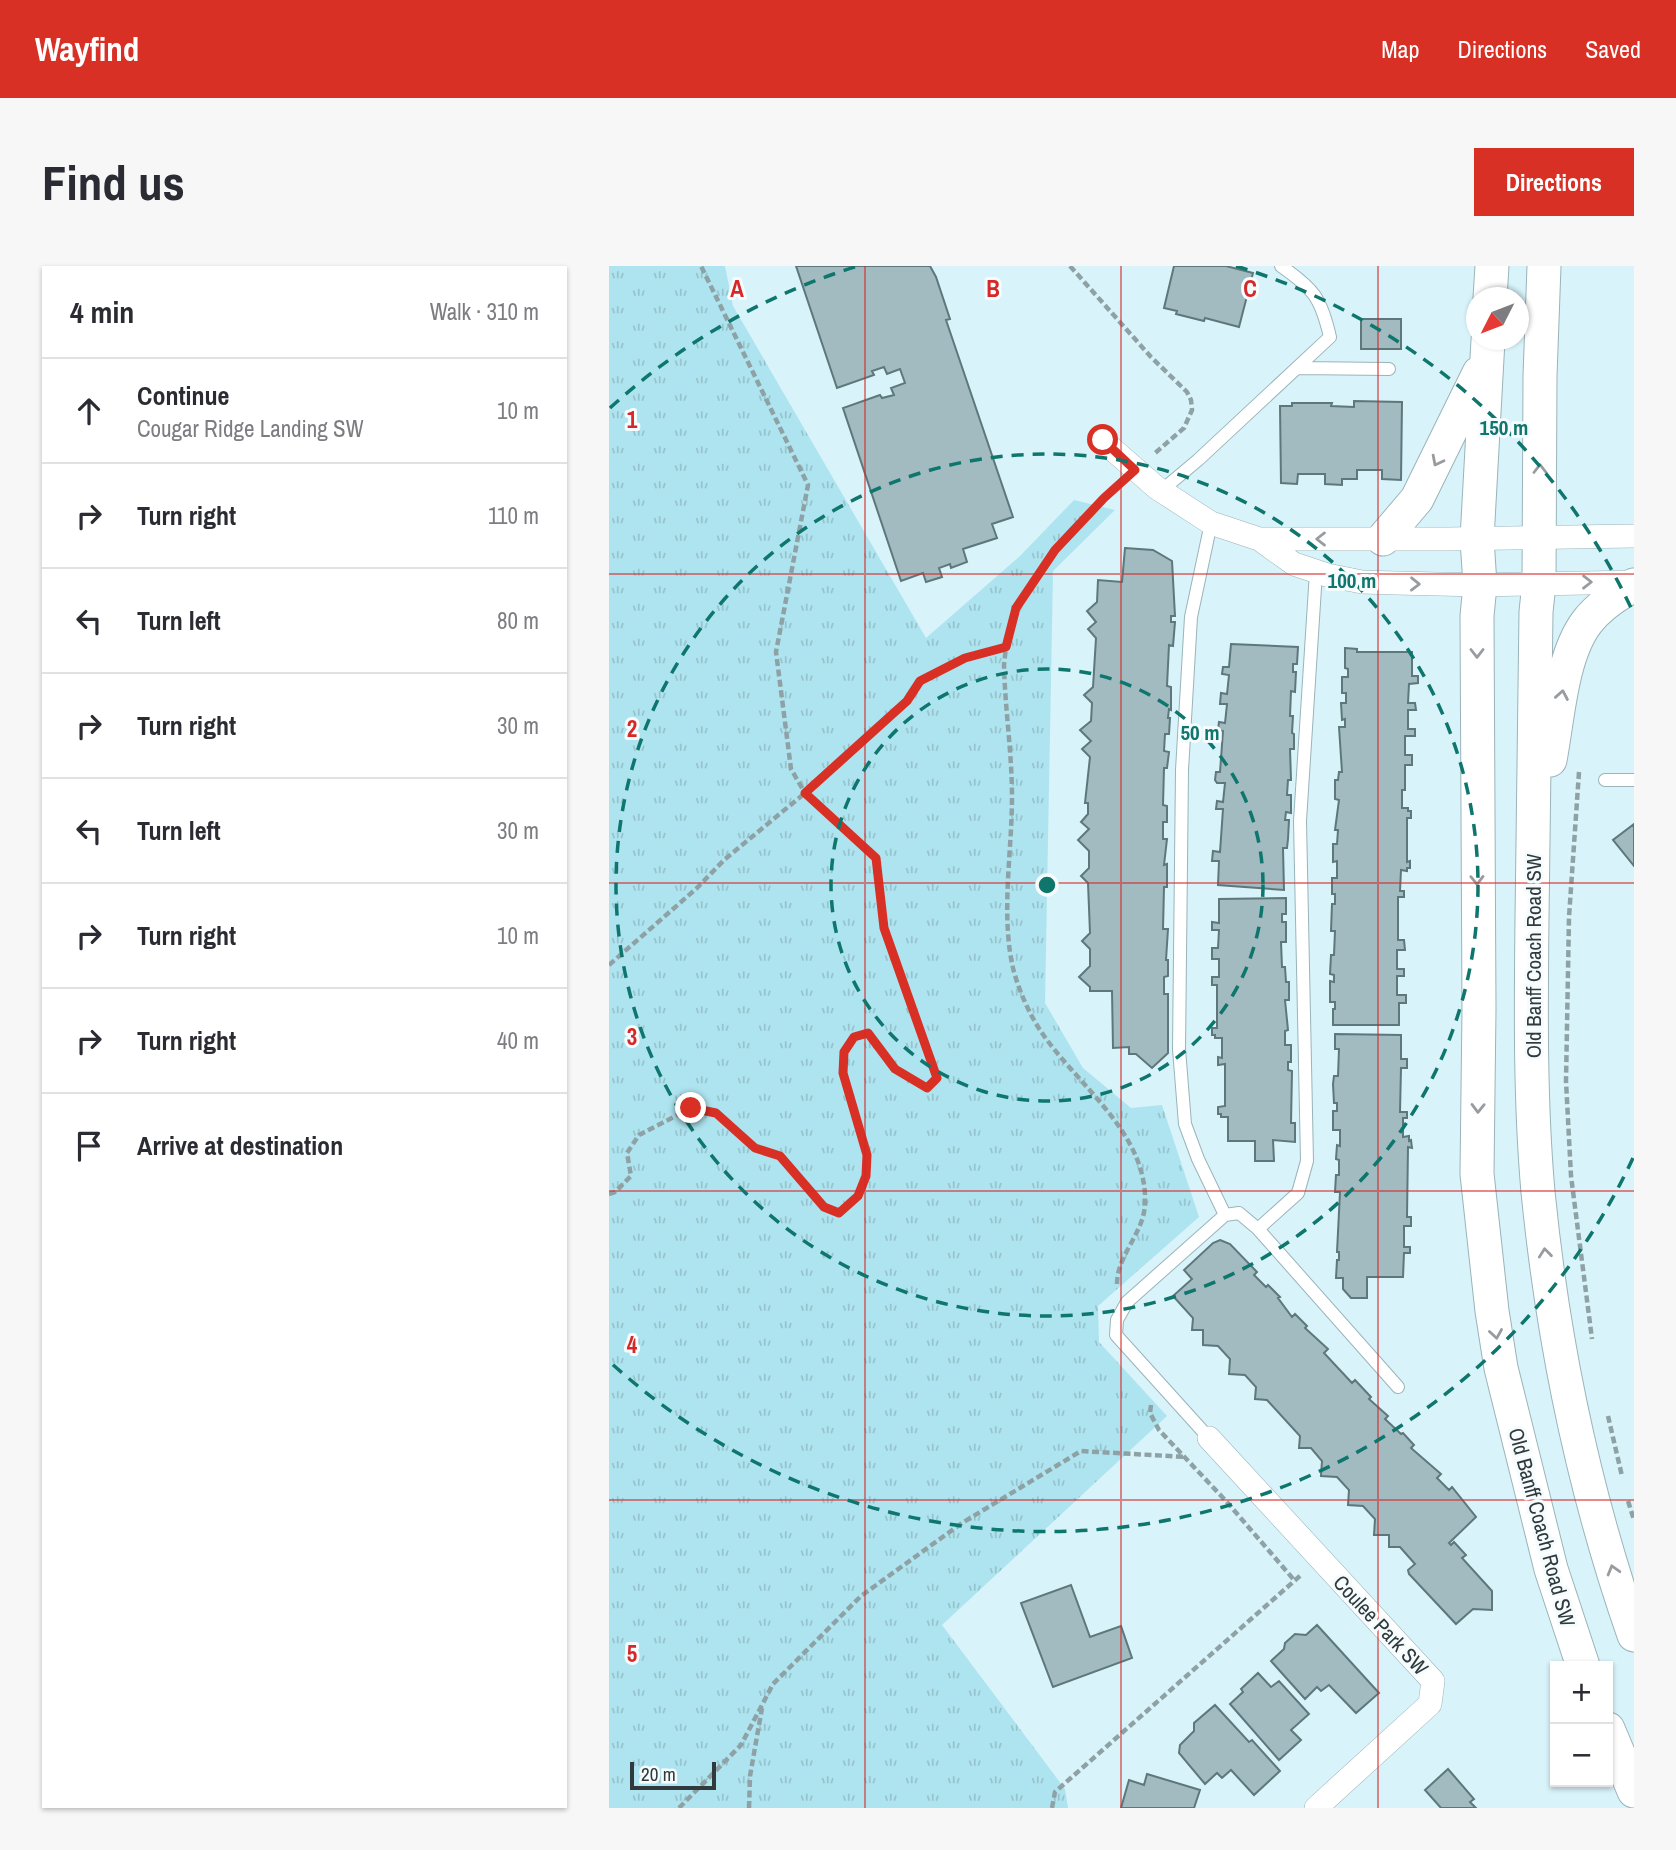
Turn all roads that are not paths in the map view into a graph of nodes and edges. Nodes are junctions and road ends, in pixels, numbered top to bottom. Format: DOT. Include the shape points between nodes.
graph roads {
  1 [pos="1281,266"];
  2 [pos="1492,266"];
  3 [pos="1544,266"];
  4 [pos="1491,287"];
  5 [pos="1486,350"];
  6 [pos="1487,350"];
  7 [pos="1298,368"];
  8 [pos="1389,369"];
  9 [pos="1103,440"];
  10 [pos="1161,491"];
  11 [pos="1211,523"];
  12 [pos="1634,536"];
  13 [pos="1540,537"];
  14 [pos="1259,539"];
  15 [pos="1383,539"];
  16 [pos="1477,539"];
  17 [pos="1316,572"];
  18 [pos="1539,583"];
  19 [pos="1634,584"];
  20 [pos="1480,585"];
  21 [pos="1605,780"];
  22 [pos="1634,780"];
  23 [pos="1533,859"];
  24 [pos="1225,1215"];
  25 [pos="1258,1229"];
  26 [pos="1398,1387"];
  27 [pos="1209,1438"];
  28 [pos="1634,1635"];
  29 [pos="1581,1661"];
  30 [pos="1613,1741"];
  31 [pos="1634,1791"];
  32 [pos="1316,1808"];
  1 -- 7 [label="lane" via="1304,282 1322,306 1330,337"];
  2 -- 4 [label="main road"];
  13 -- 3 [label="main road, Old Banff Coach Road SW, one-way"];
  5 -- 15 [label="main road, one-way" via="1417,499"];
  6 -- 16 [label="main road, Old Banff Coach Road SW"];
  7 -- 8 [label="lane"];
  7 -- 10 [label="lane"];
  9 -- 10 [label="street"];
  10 -- 11 [label="street"];
  11 -- 14 [label="street"];
  11 -- 24 [label="lane" via="1190,631 1182,770 1179,1049 1185,1124"];
  12 -- 13 [label="street"];
  13 -- 16 [label="street"];
  13 -- 18 [label="main road, Old Banff Coach Road SW"];
  15 -- 14 [label="street, one-way"];
  14 -- 17 [label="street" via="1294,564"];
  15 -- 16 [label="street"];
  16 -- 20 [label="main road, Old Banff Coach Road SW"];
  17 -- 20 [label="street, one-way" via="1362,582"];
  17 -- 25 [label="lane" via="1300,821 1307,1161 1298,1193"];
  18 -- 19 [label="street, one-way"];
  18 -- 20 [label="street"];
  18 -- 23 [label="main road, Old Banff Coach Road SW"];
  23 -- 19 [label="main road, one-way" via="1572,652 1586,623 1604,603"];
  20 -- 29 [label="main road, Old Banff Coach Road SW, one-way" via="1477,1174 1501,1368 1551,1569"];
  21 -- 22 [label="lane"];
  28 -- 23 [label="main road, Old Banff Coach Road SW, one-way" via="1591,1494 1549,1291 1533,1089"];
  24 -- 25 [label="lane" via="1239,1213"];
  24 -- 27 [label="lane" via="1127,1302 1117,1320 1116,1335"];
  25 -- 26 [label="lane"];
  27 -- 32 [label="street, Coulee Park SW" via="1433,1681 1430,1704"];
  30 -- 31 [label="main road"];
}
